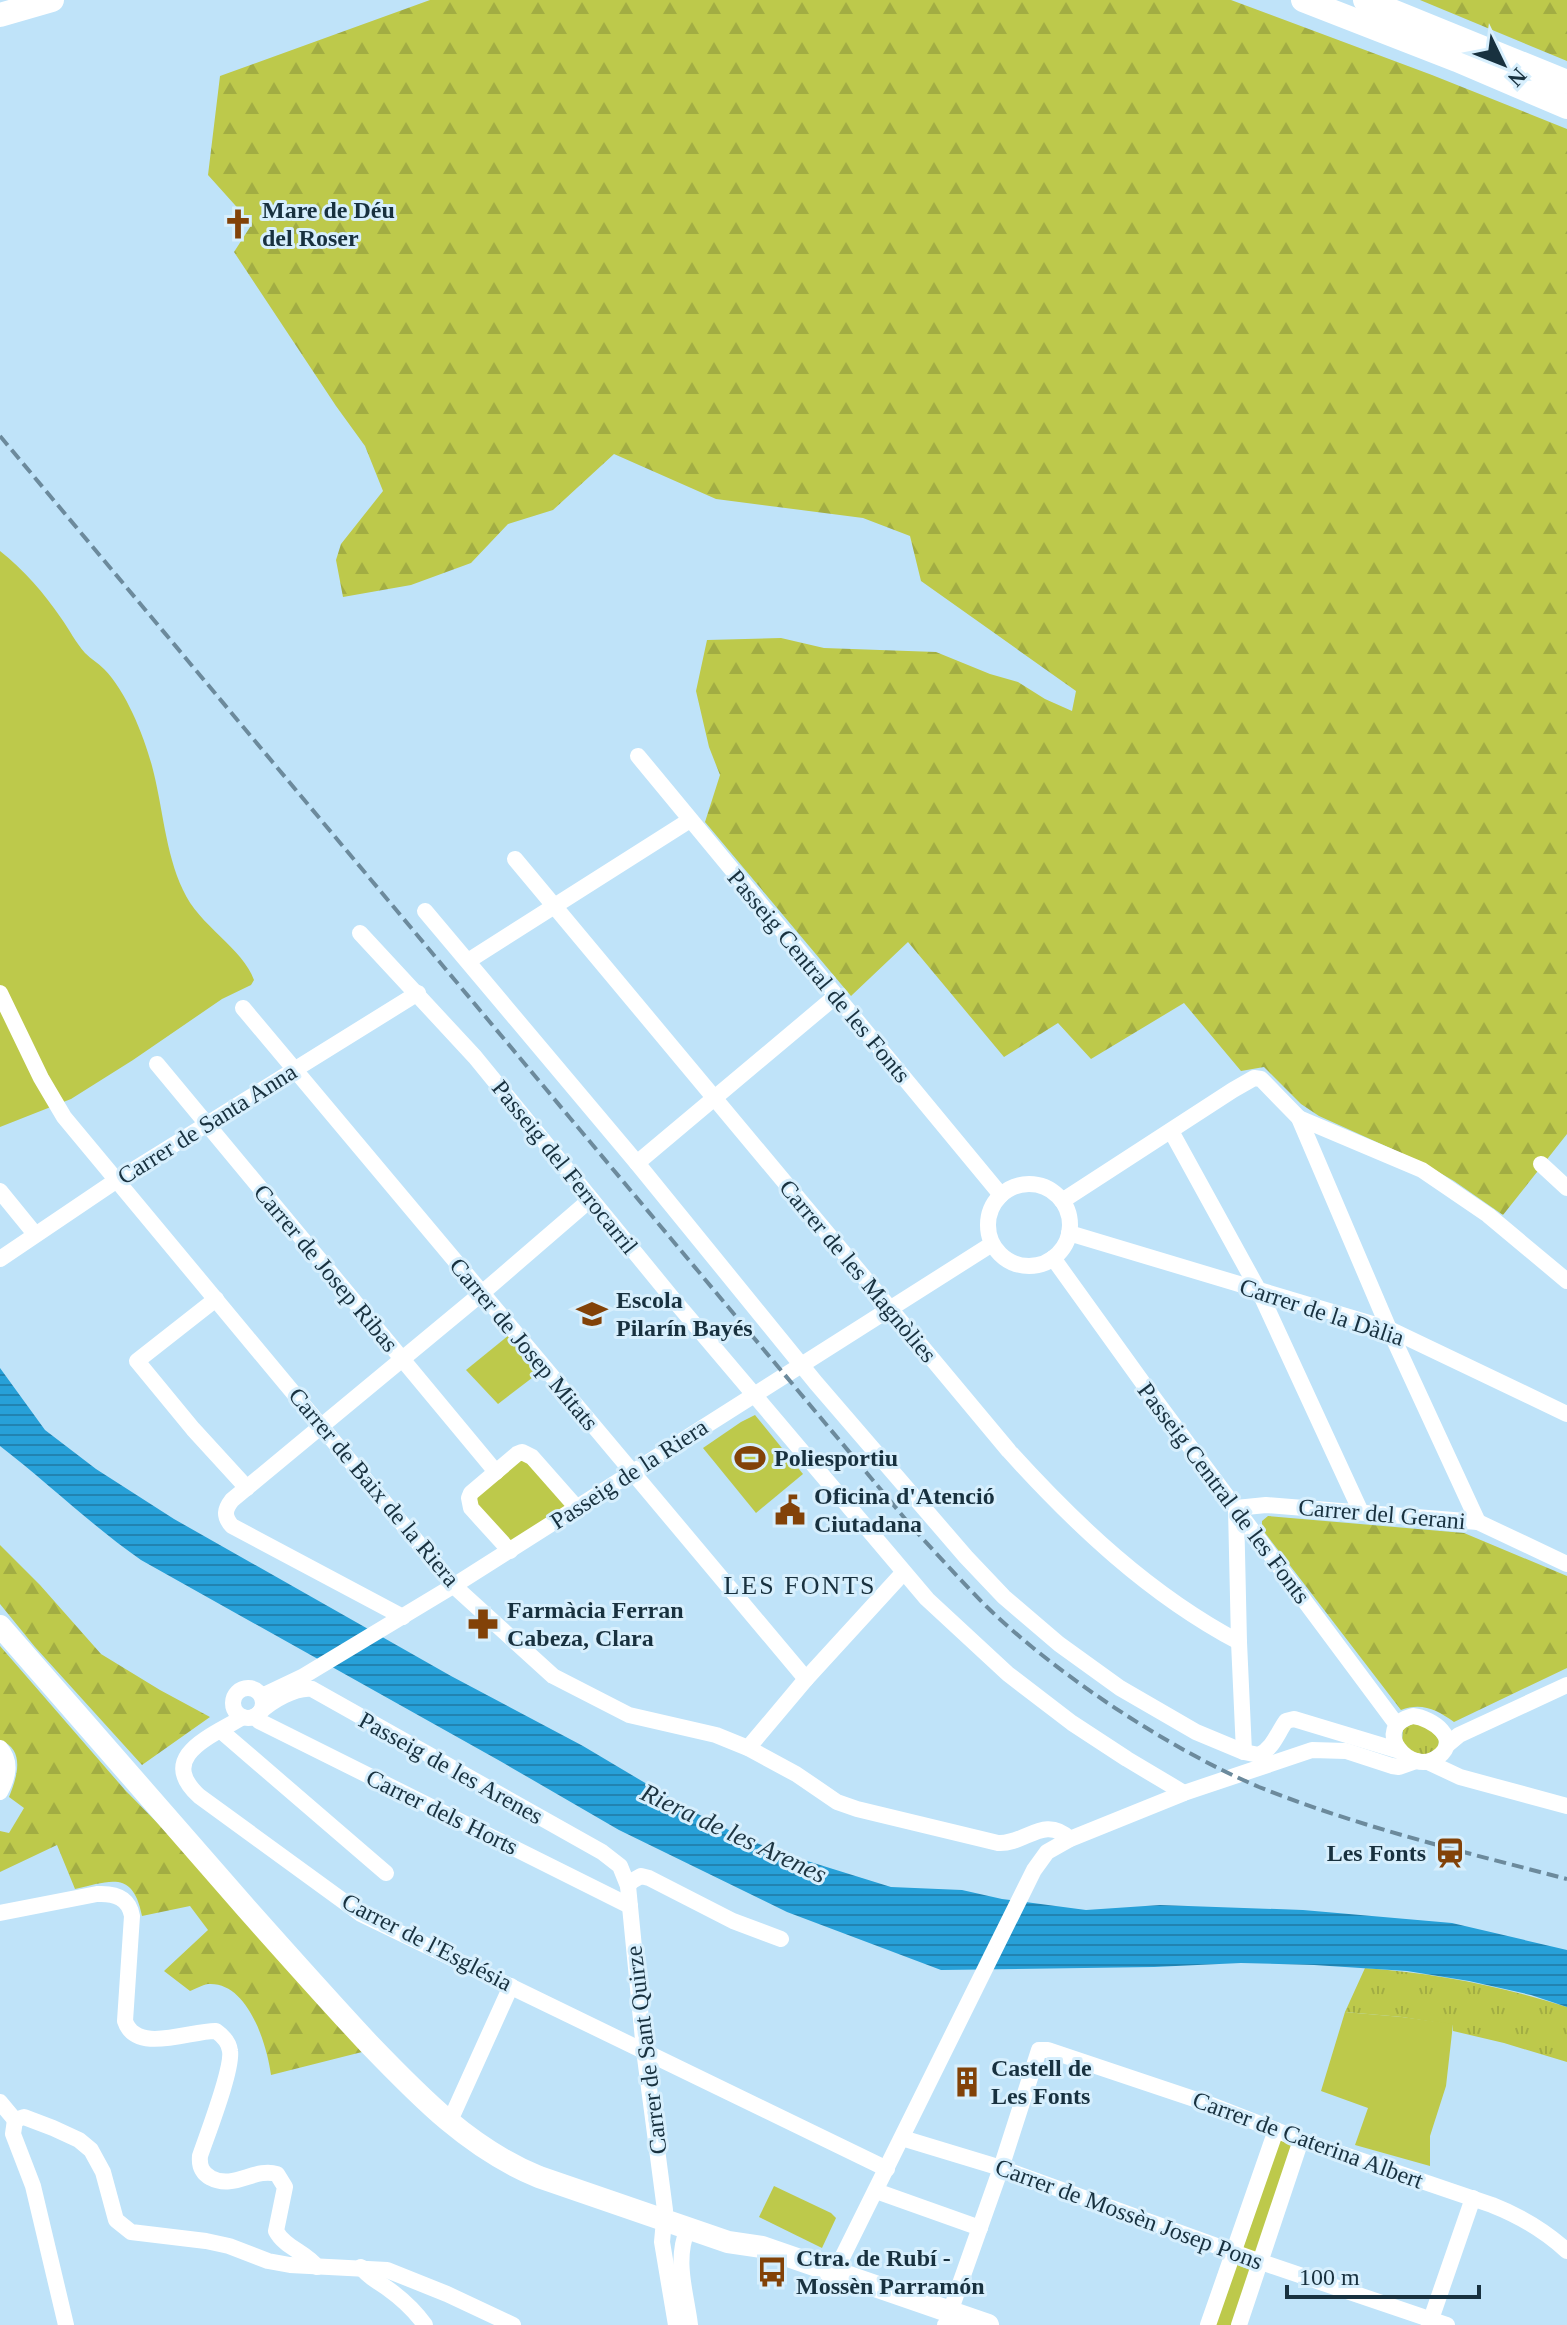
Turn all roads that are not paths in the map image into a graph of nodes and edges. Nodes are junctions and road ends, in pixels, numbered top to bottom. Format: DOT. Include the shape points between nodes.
graph roads {
  1 [pos="52,0"];
  2 [pos="1303,0"];
  3 [pos="1365,0"];
  4 [pos="0,15"];
  5 [pos="1567,82"];
  6 [pos="1567,107"];
  7 [pos="638,756"];
  8 [pos="690,820"];
  9 [pos="515,859"];
  10 [pos="554,905"];
  11 [pos="425,911"];
  12 [pos="360,933"];
  13 [pos="468,961"];
  14 [pos="0,993"];
  15 [pos="418,993"];
  16 [pos="836,996"];
  17 [pos="243,1008"];
  18 [pos="157,1064"];
  19 [pos="295,1069"];
  20 [pos="713,1098"];
  21 [pos="1299,1118"];
  22 [pos="206,1125"];
  23 [pos="1171,1131"];
  24 [pos="637,1163"];
  25 [pos="1541,1164"];
  26 [pos="117,1180"];
  27 [pos="1567,1188"];
  28 [pos="0,1191"];
  29 [pos="1001,1195"];
  30 [pos="591,1199"];
  31 [pos="1062,1201"];
  32 [pos="1069,1233"];
  33 [pos="35,1234"];
  34 [pos="992,1244"];
  35 [pos="1053,1258"];
  36 [pos="0,1259"];
  37 [pos="1567,1281"];
  38 [pos="1259,1291"];
  39 [pos="482,1293"];
  40 [pos="216,1299"];
  41 [pos="890,1309"];
  42 [pos="1389,1329"];
  43 [pos="402,1359"];
  44 [pos="1567,1414"];
  45 [pos="322,1425"];
  46 [pos="496,1472"];
  47 [pos="632,1474"];
  48 [pos="247,1488"];
  49 [pos="577,1508"];
  50 [pos="1236,1508"];
  51 [pos="1361,1512"];
  52 [pos="1478,1522"];
  53 [pos="510,1551"];
  54 [pos="1567,1564"];
  55 [pos="903,1573"];
  56 [pos="454,1586"];
  57 [pos="396,1621"];
  58 [pos="0,1626"];
  59 [pos="1239,1642"];
  60 [pos="806,1679"];
  61 [pos="1567,1685"];
  62 [pos="255,1710"];
  63 [pos="1397,1725"];
  64 [pos="221,1731"];
  65 [pos="1447,1745"];
  66 [pos="0,1748"];
  67 [pos="748,1748"];
  68 [pos="1400,1751"];
  69 [pos="1244,1752"];
  70 [pos="1422,1761"];
  71 [pos="0,1792"];
  72 [pos="1184,1793"];
  73 [pos="1567,1806"];
  74 [pos="1070,1839"];
  75 [pos="386,1873"];
  76 [pos="630,1883"];
  77 [pos="630,1906"];
  78 [pos="0,1913"];
  79 [pos="781,1939"];
  80 [pos="511,1986"];
  81 [pos="644,2050"];
  82 [pos="0,2102"];
  83 [pos="15,2120"];
  84 [pos="449,2123"];
  85 [pos="1276,2130"];
  86 [pos="902,2138"];
  87 [pos="1301,2140"];
  88 [pos="1001,2168"];
  89 [pos="887,2169"];
  90 [pos="876,2191"];
  91 [pos="1473,2198"];
  92 [pos="665,2220"];
  93 [pos="688,2228"];
  94 [pos="980,2228"];
  95 [pos="1234,2251"];
  96 [pos="1567,2251"];
  97 [pos="1261,2262"];
  98 [pos="317,2267"];
  99 [pos="361,2267"];
  100 [pos="832,2278"];
  101 [pos="947,2322"];
  102 [pos="1435,2323"];
  103 [pos="66,2325"];
  104 [pos="425,2325"];
  105 [pos="513,2325"];
  106 [pos="676,2325"];
  107 [pos="690,2325"];
  108 [pos="988,2325"];
  109 [pos="1208,2325"];
  110 [pos="1239,2325"];
  1 -- 4 [label="highway"];
  2 -- 6 [label="highway"];
  3 -- 5 [label="highway"];
  7 -- 8 [label="street, Passeig Central de les Fonts"];
  8 -- 10 [label="street"];
  8 -- 16 [label="street, Passeig Central de les Fonts"];
  9 -- 10 [label="street, Carrer de les Magnòlies"];
  10 -- 13 [label="street"];
  10 -- 20 [label="street, Carrer de les Magnòlies"];
  11 -- 13 [label="street"];
  12 -- 15 [label="street, Passeig del Ferrocarril"];
  13 -- 24 [label="street"];
  14 -- 26 [label="street, Carrer de Baix de la Riera" via="64,1117"];
  15 -- 19 [label="street, Carrer de Santa Anna"];
  15 -- 30 [label="street, Passeig del Ferrocarril"];
  16 -- 20 [label="street"];
  16 -- 29 [label="street, Passeig Central de les Fonts"];
  17 -- 19 [label="street, Carrer de Josep Mitats"];
  18 -- 22 [label="street, Carrer de Josep Ribas"];
  19 -- 22 [label="street, Carrer de Santa Anna"];
  19 -- 39 [label="street, Carrer de Josep Mitats"];
  20 -- 24 [label="street"];
  20 -- 41 [label="street, Carrer de les Magnòlies"];
  21 -- 23 [label="street" via="1254,1078"];
  21 -- 37 [label="street" via="1422,1170 1488,1215"];
  21 -- 42 [label="street"];
  22 -- 26 [label="street, Carrer de Santa Anna"];
  22 -- 43 [label="street, Carrer de Josep Ribas"];
  23 -- 31 [label="street"];
  23 -- 38 [label="street"];
  24 -- 69 [label="street" via="816,1383 1004,1597 1120,1688 1196,1732"];
  25 -- 27 [label="street"];
  26 -- 33 [label="street, Carrer de Santa Anna"];
  26 -- 40 [label="street, Carrer de Baix de la Riera"];
  28 -- 33 [label="street"];
  29 -- 31 [label="street" via="1030,1183 1051,1190"];
  29 -- 34 [label="street" via="989,1213"];
  30 -- 39 [label="street"];
  30 -- 55 [label="street, Passeig del Ferrocarril"];
  31 -- 32 [label="street"];
  32 -- 35 [label="street"];
  32 -- 38 [label="street, Carrer de la Dàlia"];
  33 -- 36 [label="street, Carrer de Santa Anna"];
  34 -- 35 [label="street" via="1004,1258 1023,1266"];
  34 -- 41 [label="street, Passeig de la Riera"];
  35 -- 50 [label="street, Passeig Central de les Fonts"];
  38 -- 42 [label="street, Carrer de la Dàlia"];
  38 -- 51 [label="street"];
  39 -- 43 [label="street"];
  39 -- 47 [label="street, Carrer de Josep Mitats"];
  40 -- 45 [label="street, Carrer de Baix de la Riera"];
  40 -- 48 [label="street" via="137,1361"];
  41 -- 47 [label="street, Passeig de la Riera"];
  41 -- 59 [label="street, Carrer de les Magnòlies" via="1009,1451 1087,1532 1142,1578"];
  42 -- 44 [label="street, Carrer de la Dàlia"];
  42 -- 52 [label="street"];
  43 -- 45 [label="street"];
  43 -- 46 [label="street, Carrer de Josep Ribas"];
  45 -- 48 [label="street"];
  45 -- 56 [label="street, Carrer de Baix de la Riera"];
  46 -- 49 [label="street" via="526,1453"];
  46 -- 53 [label="street" via="471,1493 469,1504"];
  47 -- 49 [label="street, Passeig de la Riera"];
  47 -- 60 [label="street, Carrer de Josep Mitats"];
  48 -- 57 [label="street" via="227,1507 232,1526"];
  49 -- 53 [label="street, Passeig de la Riera"];
  50 -- 51 [label="street, Carrer del Gerani"];
  50 -- 59 [label="street"];
  50 -- 63 [label="street, Passeig Central de les Fonts"];
  51 -- 52 [label="street, Carrer del Gerani"];
  52 -- 54 [label="street, Carrer del Gerani"];
  53 -- 56 [label="street, Passeig de la Riera"];
  55 -- 60 [label="street"];
  55 -- 72 [label="street, Passeig del Ferrocarril" via="1008,1674 1072,1723"];
  56 -- 57 [label="street, Passeig de la Riera"];
  56 -- 67 [label="street, Carrer de Baix de la Riera" via="562,1682 629,1715"];
  57 -- 62 [label="street, Passeig de la Riera"];
  58 -- 84 [label="main road" via="304,1974"];
  59 -- 69 [label="street"];
  60 -- 67 [label="street"];
  61 -- 65 [label="street"];
  62 -- 64 [label="street, Carrer de l'Església"];
  62 -- 76 [label="street, Passeig de les Arenes" via="312,1689 602,1852"];
  62 -- 77 [label="street, Carrer dels Horts" via="259,1721"];
  63 -- 65 [label="street" via="1413,1716 1431,1720"];
  63 -- 68 [label="street" via="1393,1735"];
  64 -- 75 [label="street"];
  64 -- 80 [label="street, Carrer de l'Església" via="188,1752 183,1762 188,1786 199,1796 361,1914"];
  65 -- 70 [label="street" via="1440,1756"];
  66 -- 71 [label="street" via="8,1765"];
  67 -- 74 [label="street, Carrer de Baix de la Riera" via="857,1809 998,1843 1047,1829"];
  68 -- 69 [label="street" via="1294,1719 1286,1721 1267,1751"];
  68 -- 70 [label="street"];
  70 -- 72 [label="street" via="1399,1767 1346,1751 1312,1750"];
  70 -- 73 [label="street" via="1460,1777"];
  72 -- 74 [label="street"];
  74 -- 86 [label="street" via="1047,1852 1034,1870"];
  76 -- 77 [label="street, Carrer de Sant Quirze"];
  76 -- 79 [label="street" via="649,1878"];
  77 -- 81 [label="street, Carrer de Sant Quirze"];
  78 -- 98 [label="street" via="97,1894 113,1894 126,1902 132,1916 128,2029 162,2039 216,2031 225,2039 230,2049 227,2073 199,2164 223,2182 277,2174 285,2187 276,2231"];
  80 -- 81 [label="street, Carrer de l'Església"];
  80 -- 84 [label="street"];
  81 -- 89 [label="street, Carrer de l'Església"];
  81 -- 92 [label="street, Carrer de Sant Quirze"];
  82 -- 83 [label="street"];
  83 -- 98 [label="street" via="24,2117 53,2128 91,2150 116,2220 131,2232 206,2241 268,2261"];
  83 -- 103 [label="street" via="13,2134 33,2186"];
  84 -- 92 [label="main road" via="514,2167"];
  85 -- 87 [label="street, Carrer de Caterina Albert"];
  85 -- 88 [label="street, Carrer de Caterina Albert" via="1039,2050"];
  85 -- 95 [label="street"];
  86 -- 88 [label="street, Carrer de Mossèn Josep Pons"];
  86 -- 89 [label="street"];
  87 -- 91 [label="street, Carrer de Caterina Albert"];
  87 -- 97 [label="street"];
  88 -- 94 [label="street"];
  88 -- 95 [label="street, Carrer de Mossèn Josep Pons"];
  89 -- 90 [label="street"];
  90 -- 94 [label="street"];
  90 -- 100 [label="street"];
  91 -- 96 [label="street, Carrer de Caterina Albert" via="1515,2214"];
  91 -- 102 [label="street"];
  92 -- 93 [label="main road"];
  92 -- 106 [label="street, Carrer de Sant Quirze" via="662,2242"];
  93 -- 100 [label="main road" via="762,2247"];
  93 -- 107 [label="street" via="680,2259"];
  94 -- 101 [label="street"];
  95 -- 97 [label="street, Carrer de Mossèn Josep Pons"];
  95 -- 109 [label="street"];
  97 -- 102 [label="street, Carrer de Mossèn Josep Pons"];
  97 -- 110 [label="street"];
  98 -- 99 [label="street"];
  99 -- 104 [label="street"];
  99 -- 105 [label="street" via="387,2270"];
  100 -- 101 [label="main road"];
  101 -- 108 [label="main road"];
}
